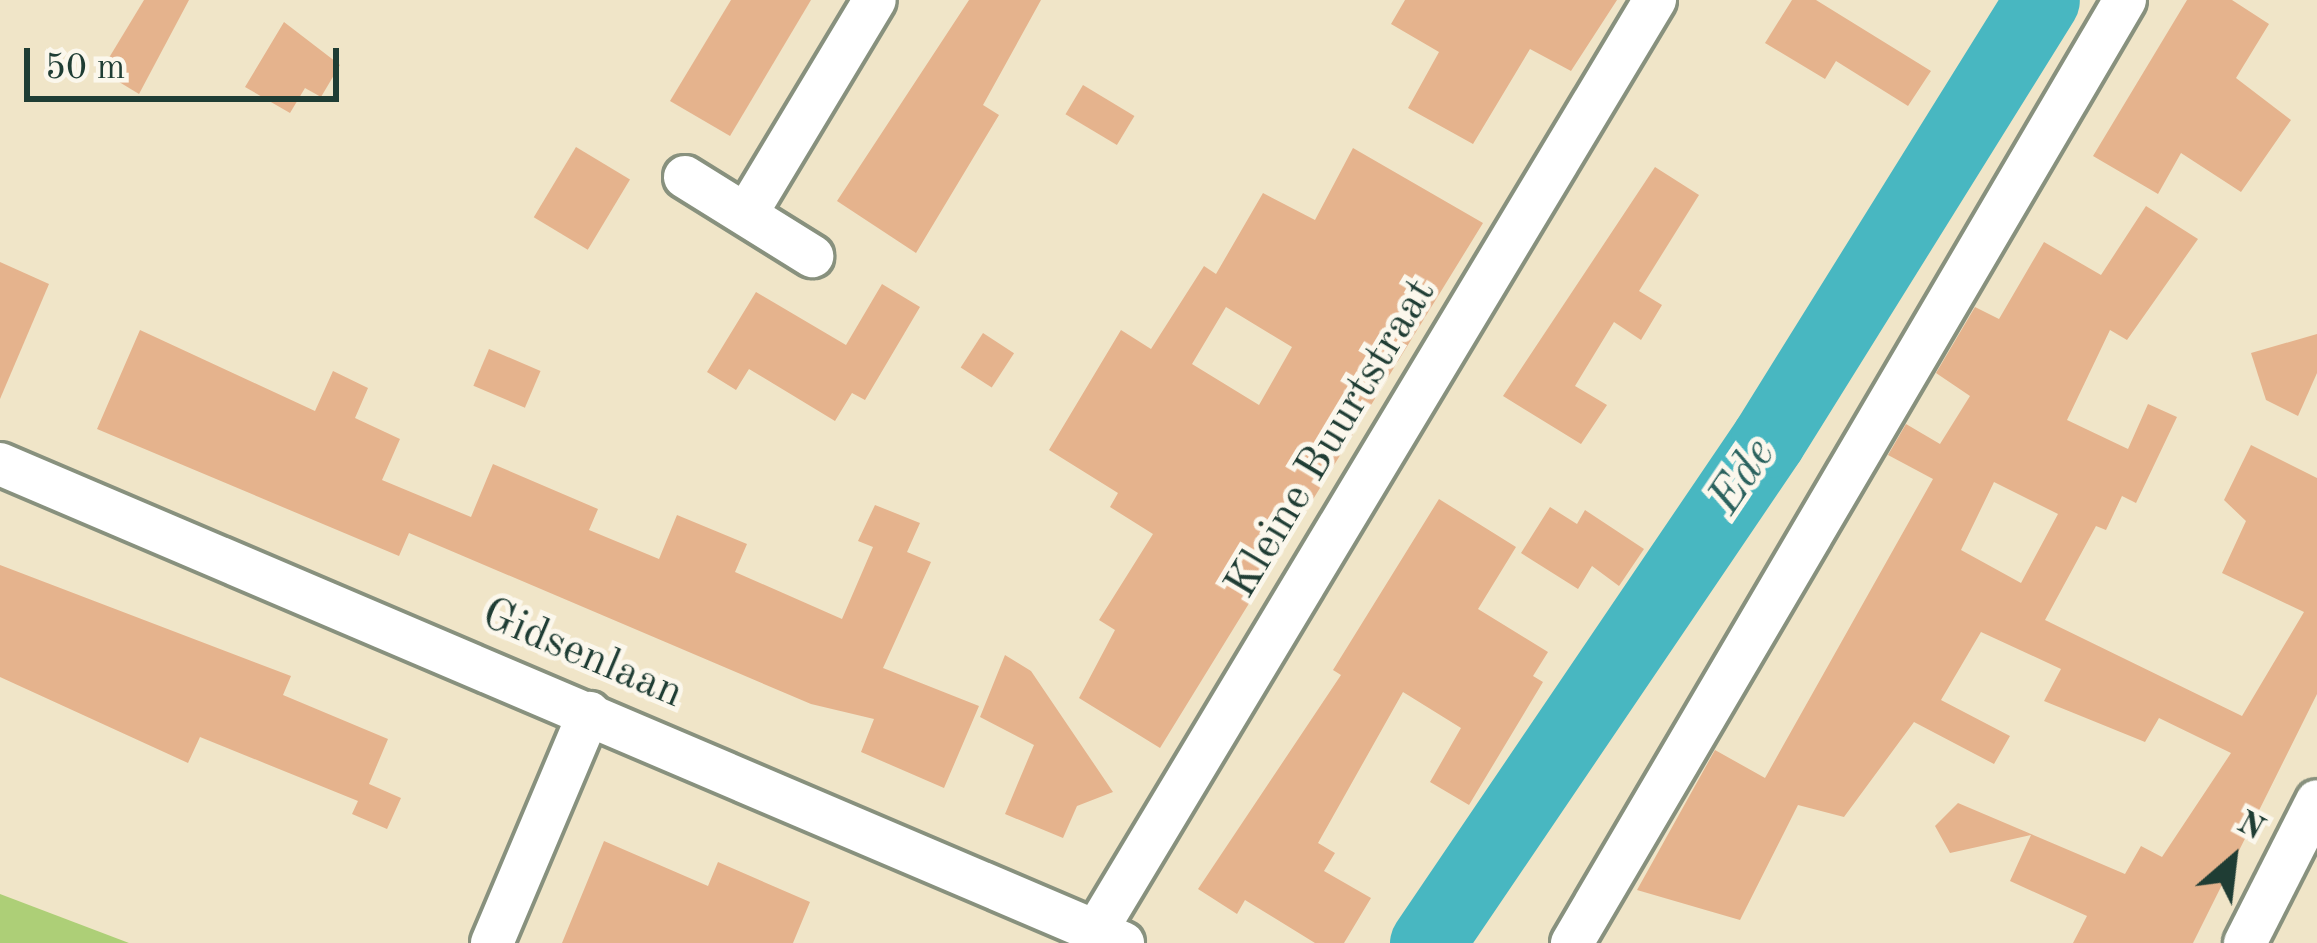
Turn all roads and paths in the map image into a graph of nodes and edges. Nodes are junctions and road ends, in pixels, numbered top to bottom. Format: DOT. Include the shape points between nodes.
graph roads {
  1 [pos="875,0"];
  2 [pos="1655,0"];
  3 [pos="2126,0"];
  4 [pos="685,177"];
  5 [pos="748,211"];
  6 [pos="812,256"];
  7 [pos="0,464"];
  8 [pos="589,712"];
  9 [pos="2317,801"];
  10 [pos="1110,937"];
  11 [pos="492,943"];
  12 [pos="1572,943"];
  13 [pos="2245,943"];
  1 -- 5 [label="street"];
  2 -- 10 [label="street, Kleine Buurtstraat"];
  3 -- 12 [label="street"];
  4 -- 5 [label="street"];
  5 -- 6 [label="street"];
  7 -- 8 [label="street, Gidsenlaan"];
  8 -- 10 [label="street, Gidsenlaan"];
  8 -- 11 [label="street"];
  9 -- 13 [label="street"];
}
